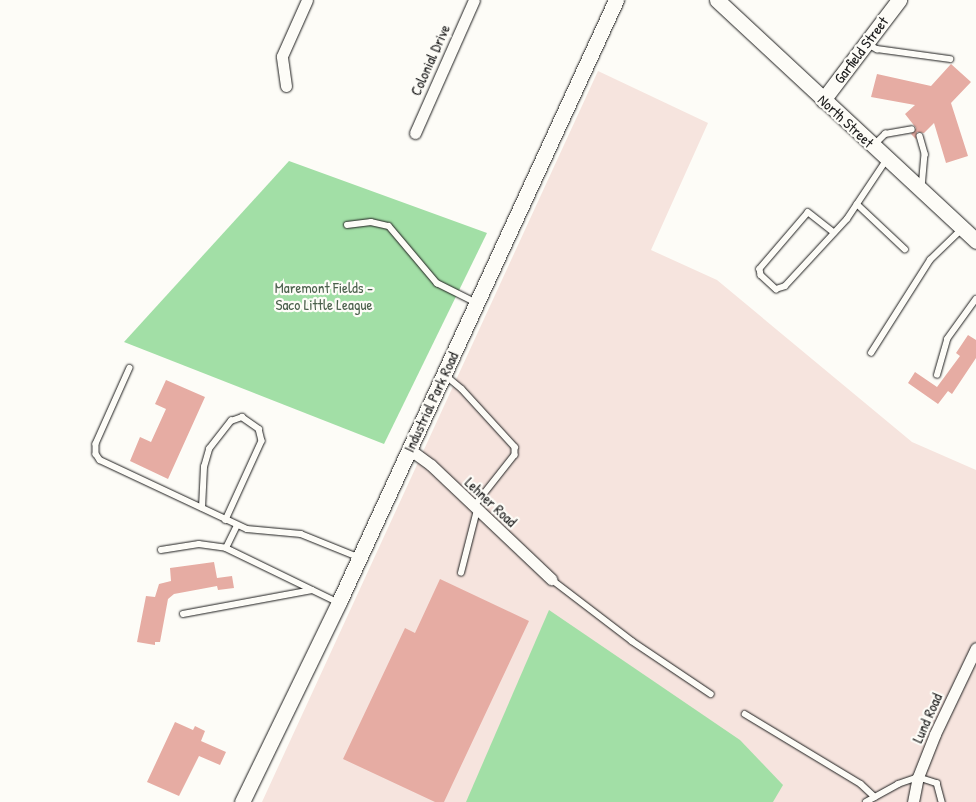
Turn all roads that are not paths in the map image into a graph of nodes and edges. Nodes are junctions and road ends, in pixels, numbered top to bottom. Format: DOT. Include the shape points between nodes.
graph roads {
  1 [pos="307,0"];
  2 [pos="474,0"];
  3 [pos="616,0"];
  4 [pos="717,0"];
  5 [pos="899,0"];
  6 [pos="866,42"];
  7 [pos="950,59"];
  8 [pos="286,86"];
  9 [pos="823,100"];
  10 [pos="912,128"];
  11 [pos="415,133"];
  12 [pos="920,136"];
  13 [pos="873,146"];
  14 [pos="887,160"];
  15 [pos="921,191"];
  16 [pos="857,204"];
  17 [pos="347,225"];
  18 [pos="962,229"];
  19 [pos="834,233"];
  20 [pos="976,241"];
  21 [pos="906,249"];
  22 [pos="976,299"];
  23 [pos="477,303"];
  24 [pos="871,353"];
  25 [pos="130,368"];
  26 [pos="444,374"];
  27 [pos="937,375"];
  28 [pos="409,449"];
  29 [pos="202,508"];
  30 [pos="476,508"];
  31 [pos="226,520"];
  32 [pos="237,524"];
  33 [pos="226,548"];
  34 [pos="160,550"];
  35 [pos="360,558"];
  36 [pos="460,573"];
  37 [pos="551,579"];
  38 [pos="312,590"];
  39 [pos="339,602"];
  40 [pos="183,614"];
  41 [pos="976,648"];
  42 [pos="710,694"];
  43 [pos="745,714"];
  44 [pos="918,777"];
  45 [pos="876,797"];
  46 [pos="242,802"];
  47 [pos="866,802"];
  48 [pos="913,802"];
  49 [pos="942,802"];
  1 -- 8 [label="street" via="282,56"];
  2 -- 11 [label="street, Colonial Drive"];
  3 -- 23 [label="main road, Industrial Park Road"];
  4 -- 9 [label="main road, North Street"];
  5 -- 6 [label="main road, Garfield Street"];
  6 -- 7 [label="lane" via="877,49"];
  6 -- 9 [label="main road, Garfield Street"];
  9 -- 13 [label="main road, North Street"];
  10 -- 13 [label="lane" via="885,134"];
  12 -- 15 [label="lane" via="925,154"];
  13 -- 14 [label="main road, North Street"];
  14 -- 15 [label="main road, North Street"];
  14 -- 16 [label="lane"];
  15 -- 18 [label="main road, North Street"];
  16 -- 19 [label="lane"];
  16 -- 21 [label="lane"];
  17 -- 23 [label="lane" via="371,222 389,226 437,283"];
  18 -- 20 [label="main road, North Street"];
  18 -- 24 [label="lane" via="930,260"];
  19 -- 19 [label="lane" via="780,289 760,275 760,269 808,213"];
  22 -- 27 [label="lane" via="947,339"];
  23 -- 26 [label="main road, Industrial Park Road"];
  25 -- 29 [label="lane" via="96,444 96,454 109,466"];
  26 -- 28 [label="main road, Industrial Park Road"];
  26 -- 30 [label="lane" via="515,447 515,455"];
  28 -- 30 [label="street, Lehner Road" via="431,465"];
  28 -- 35 [label="main road, Industrial Park Road"];
  29 -- 31 [label="lane"];
  29 -- 31 [label="lane" via="204,467 209,450 231,421 242,417 259,429 262,441"];
  30 -- 36 [label="lane"];
  30 -- 37 [label="street, Lehner Road"];
  31 -- 32 [label="lane"];
  32 -- 33 [label="lane"];
  32 -- 35 [label="lane" via="257,531 301,534"];
  33 -- 34 [label="lane" via="199,544"];
  33 -- 38 [label="lane"];
  35 -- 39 [label="main road, Industrial Park Road"];
  37 -- 42 [label="lane" via="632,641"];
  38 -- 39 [label="lane"];
  38 -- 40 [label="lane"];
  39 -- 46 [label="main road, Industrial Park Road"];
  41 -- 44 [label="street, Lund Road"];
  43 -- 45 [label="lane" via="861,784"];
  44 -- 45 [label="lane"];
  44 -- 48 [label="street, Lund Road"];
  44 -- 49 [label="lane" via="938,783"];
  45 -- 47 [label="lane"];
}
